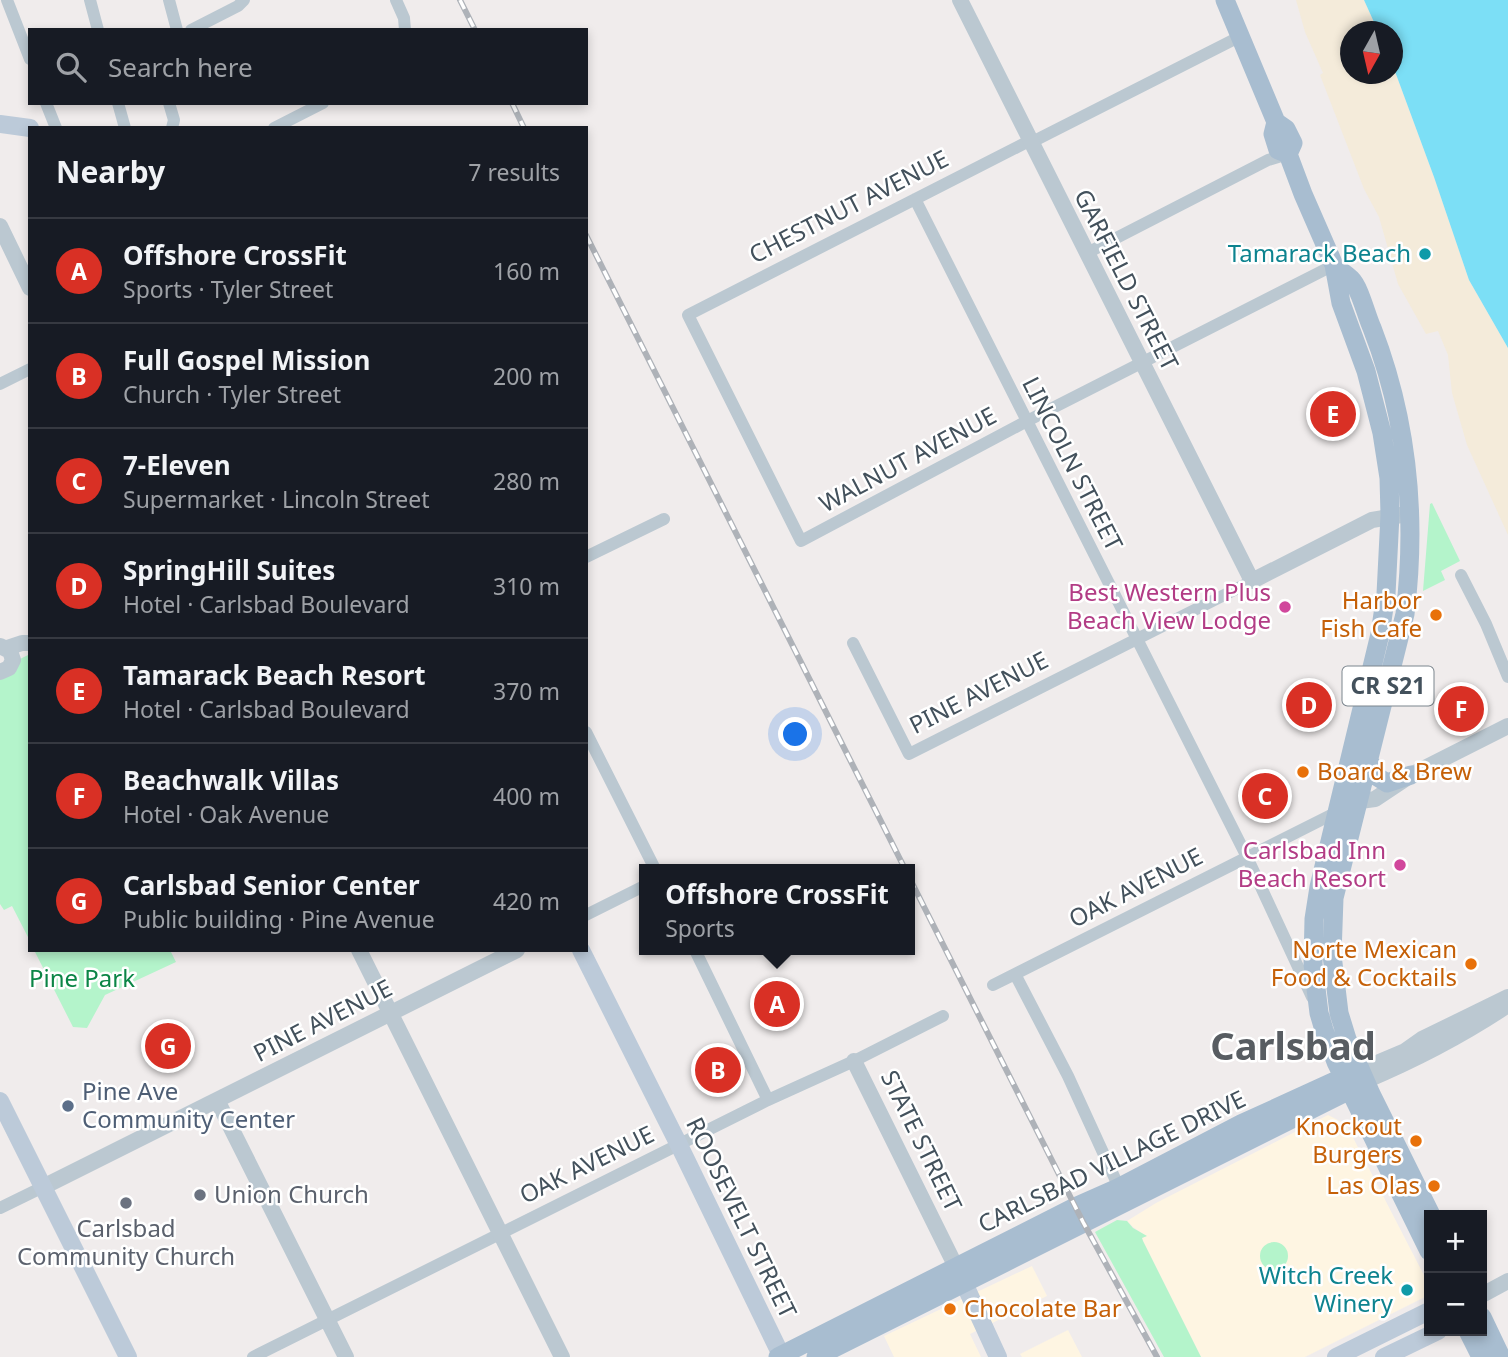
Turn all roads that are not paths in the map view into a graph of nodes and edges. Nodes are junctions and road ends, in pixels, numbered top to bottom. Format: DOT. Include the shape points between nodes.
graph roads {
  1 [pos="7,0"];
  2 [pos="90,0"];
  3 [pos="169,0"];
  4 [pos="244,0"];
  5 [pos="396,0"];
  6 [pos="960,0"];
  7 [pos="1225,0"];
  8 [pos="97,28"];
  9 [pos="176,28"];
  10 [pos="195,28"];
  11 [pos="405,28"];
  12 [pos="1241,36"];
  13 [pos="28,54"];
  14 [pos="47,105"];
  15 [pos="119,105"];
  16 [pos="170,105"];
  17 [pos="319,105"];
  18 [pos="0,124"];
  19 [pos="55,126"];
  20 [pos="124,126"];
  21 [pos="172,126"];
  22 [pos="278,126"];
  23 [pos="28,128"];
  24 [pos="1031,141"];
  25 [pos="1288,154"];
  26 [pos="915,198"];
  27 [pos="0,226"];
  28 [pos="1087,253"];
  29 [pos="1334,265"];
  30 [pos="28,284"];
  31 [pos="1142,362"];
  32 [pos="28,370"];
  33 [pos="0,384"];
  34 [pos="1027,421"];
  35 [pos="1390,515"];
  36 [pos="1410,515"];
  37 [pos="664,519"];
  38 [pos="801,541"];
  39 [pos="588,556"];
  40 [pos="1461,575"];
  41 [pos="1252,581"];
  42 [pos="1137,639"];
  43 [pos="853,643"];
  44 [pos="28,644"];
  45 [pos="4,649"];
  46 [pos="0,672"];
  47 [pos="1508,677"];
  48 [pos="1508,726"];
  49 [pos="588,736"];
  50 [pos="1353,744"];
  51 [pos="1370,760"];
  52 [pos="1411,775"];
  53 [pos="1360,801"];
  54 [pos="1337,812"];
  55 [pos="1247,858"];
  56 [pos="652,864"];
  57 [pos="1339,874"];
  58 [pos="639,888"];
  59 [pos="588,914"];
  60 [pos="360,952"];
  61 [pos="513,952"];
  62 [pos="582,952"];
  63 [pos="697,955"];
  64 [pos="1015,974"];
  65 [pos="993,985"];
  66 [pos="1508,997"];
  67 [pos="1508,1005"];
  68 [pos="390,1013"];
  69 [pos="1319,1013"];
  70 [pos="943,1016"];
  71 [pos="854,1061"];
  72 [pos="1355,1080"];
  73 [pos="217,1100"];
  74 [pos="768,1100"];
  75 [pos="0,1101"];
  76 [pos="679,1145"];
  77 [pos="43,1187"];
  78 [pos="1122,1195"];
  79 [pos="0,1208"];
  80 [pos="1428,1210"];
  81 [pos="501,1233"];
  82 [pos="1424,1239"];
  83 [pos="960,1275"];
  84 [pos="1508,1281"];
  85 [pos="1487,1292"];
  86 [pos="1424,1313"];
  87 [pos="326,1320"];
  88 [pos="1487,1328"];
  89 [pos="1428,1336"];
  90 [pos="1470,1336"];
  91 [pos="780,1356"];
  92 [pos="128,1357"];
  93 [pos="253,1357"];
  94 [pos="346,1357"];
  95 [pos="562,1357"];
  96 [pos="816,1357"];
  97 [pos="999,1357"];
  98 [pos="1336,1357"];
  99 [pos="1384,1357"];
  100 [pos="1481,1357"];
  101 [pos="1501,1357"];
  1 -- 13 [label="street"];
  2 -- 8 [label="street"];
  3 -- 9 [label="street"];
  4 -- 10 [label="street"];
  5 -- 11 [label="street"];
  6 -- 24 [label="street, GARFIELD STREET"];
  7 -- 12 [label="main road, CR S21"];
  12 -- 24 [label="street, CHESTNUT AVENUE"];
  12 -- 25 [label="main road, CR S21" via="1276,122 1273,134 1278,150"];
  14 -- 19 [label="street"];
  15 -- 20 [label="street"];
  16 -- 21 [label="street"];
  17 -- 22 [label="street"];
  18 -- 23 [label="main road"];
  24 -- 26 [label="street, CHESTNUT AVENUE"];
  24 -- 28 [label="street, GARFIELD STREET"];
  25 -- 28 [label="street"];
  25 -- 29 [label="main road, CR S21"];
  26 -- 34 [label="street, LINCOLN STREET"];
  26 -- 38 [label="street, CHESTNUT AVENUE" via="688,314"];
  27 -- 30 [label="street"];
  28 -- 31 [label="street, GARFIELD STREET"];
  29 -- 31 [label="street, WALNUT AVENUE"];
  29 -- 35 [label="main road, CR S21" via="1341,303 1382,433"];
  29 -- 36 [label="main road, CR S21" via="1353,280 1390,382 1405,450"];
  31 -- 34 [label="street, WALNUT AVENUE"];
  31 -- 41 [label="street, GARFIELD STREET"];
  32 -- 33 [label="street"];
  34 -- 38 [label="street, WALNUT AVENUE"];
  34 -- 42 [label="street, LINCOLN STREET"];
  35 -- 36 [label="street, PINE AVENUE"];
  35 -- 41 [label="street, PINE AVENUE"];
  35 -- 50 [label="main road, CR S21" via="1383,614"];
  36 -- 51 [label="main road, CR S21" via="1405,614"];
  37 -- 39 [label="street"];
  40 -- 47 [label="street"];
  41 -- 42 [label="street, PINE AVENUE"];
  42 -- 43 [label="street, PINE AVENUE" via="909,754"];
  42 -- 55 [label="street, LINCOLN STREET"];
  44 -- 45 [label="street"];
  45 -- 46 [label="street" via="9,668"];
  48 -- 52 [label="street"];
  49 -- 56 [label="street"];
  50 -- 53 [label="main road" via="1355,770 1350,789"];
  50 -- 54 [label="main road, CR S21"];
  51 -- 52 [label="main road" via="1376,776 1387,783"];
  51 -- 53 [label="main road, CR S21"];
  52 -- 53 [label="street" via="1375,799"];
  53 -- 57 [label="main road, CR S21"];
  54 -- 55 [label="street, OAK AVENUE"];
  54 -- 57 [label="main road"];
  54 -- 69 [label="main road, CR S21" via="1314,919"];
  55 -- 64 [label="street, OAK AVENUE"];
  55 -- 69 [label="street, LINCOLN STREET"];
  57 -- 72 [label="main road, CR S21" via="1331,929 1335,986"];
  58 -- 59 [label="street"];
  60 -- 68 [label="street"];
  61 -- 68 [label="street, PINE AVENUE"];
  62 -- 76 [label="main road, ROOSEVELT STREET"];
  63 -- 74 [label="street"];
  64 -- 65 [label="street, OAK AVENUE"];
  64 -- 78 [label="street"];
  66 -- 72 [label="street, CARLSBAD VILLAGE DRIVE" via="1422,1039"];
  67 -- 72 [label="street, CARLSBAD VILLAGE DRIVE" via="1419,1057"];
  68 -- 73 [label="street, PINE AVENUE"];
  68 -- 81 [label="street"];
  69 -- 72 [label="main road, CR S21" via="1327,1040"];
  70 -- 71 [label="street, OAK AVENUE"];
  71 -- 74 [label="street, OAK AVENUE"];
  71 -- 83 [label="street, STATE STREET"];
  72 -- 78 [label="main road, CARLSBAD VILLAGE DRIVE"];
  72 -- 80 [label="main road, CR S21"];
  72 -- 82 [label="main road, CR S21"];
  73 -- 77 [label="street, PINE AVENUE"];
  73 -- 87 [label="street"];
  74 -- 76 [label="street, OAK AVENUE"];
  75 -- 77 [label="main road"];
  76 -- 81 [label="street, OAK AVENUE"];
  76 -- 91 [label="main road, ROOSEVELT STREET"];
  77 -- 79 [label="street, PINE AVENUE"];
  77 -- 92 [label="main road"];
  78 -- 83 [label="main road, CARLSBAD VILLAGE DRIVE"];
  81 -- 87 [label="street, OAK AVENUE"];
  81 -- 95 [label="street"];
  83 -- 91 [label="main road, CARLSBAD VILLAGE DRIVE"];
  83 -- 96 [label="main road, CARLSBAD VILLAGE DRIVE"];
  83 -- 97 [label="main road, STATE STREET"];
  84 -- 85 [label="street"];
  86 -- 98 [label="main road"];
  87 -- 93 [label="street, OAK AVENUE"];
  87 -- 94 [label="street"];
  88 -- 101 [label="main road"];
  89 -- 99 [label="main road"];
  90 -- 100 [label="main road"];
}
